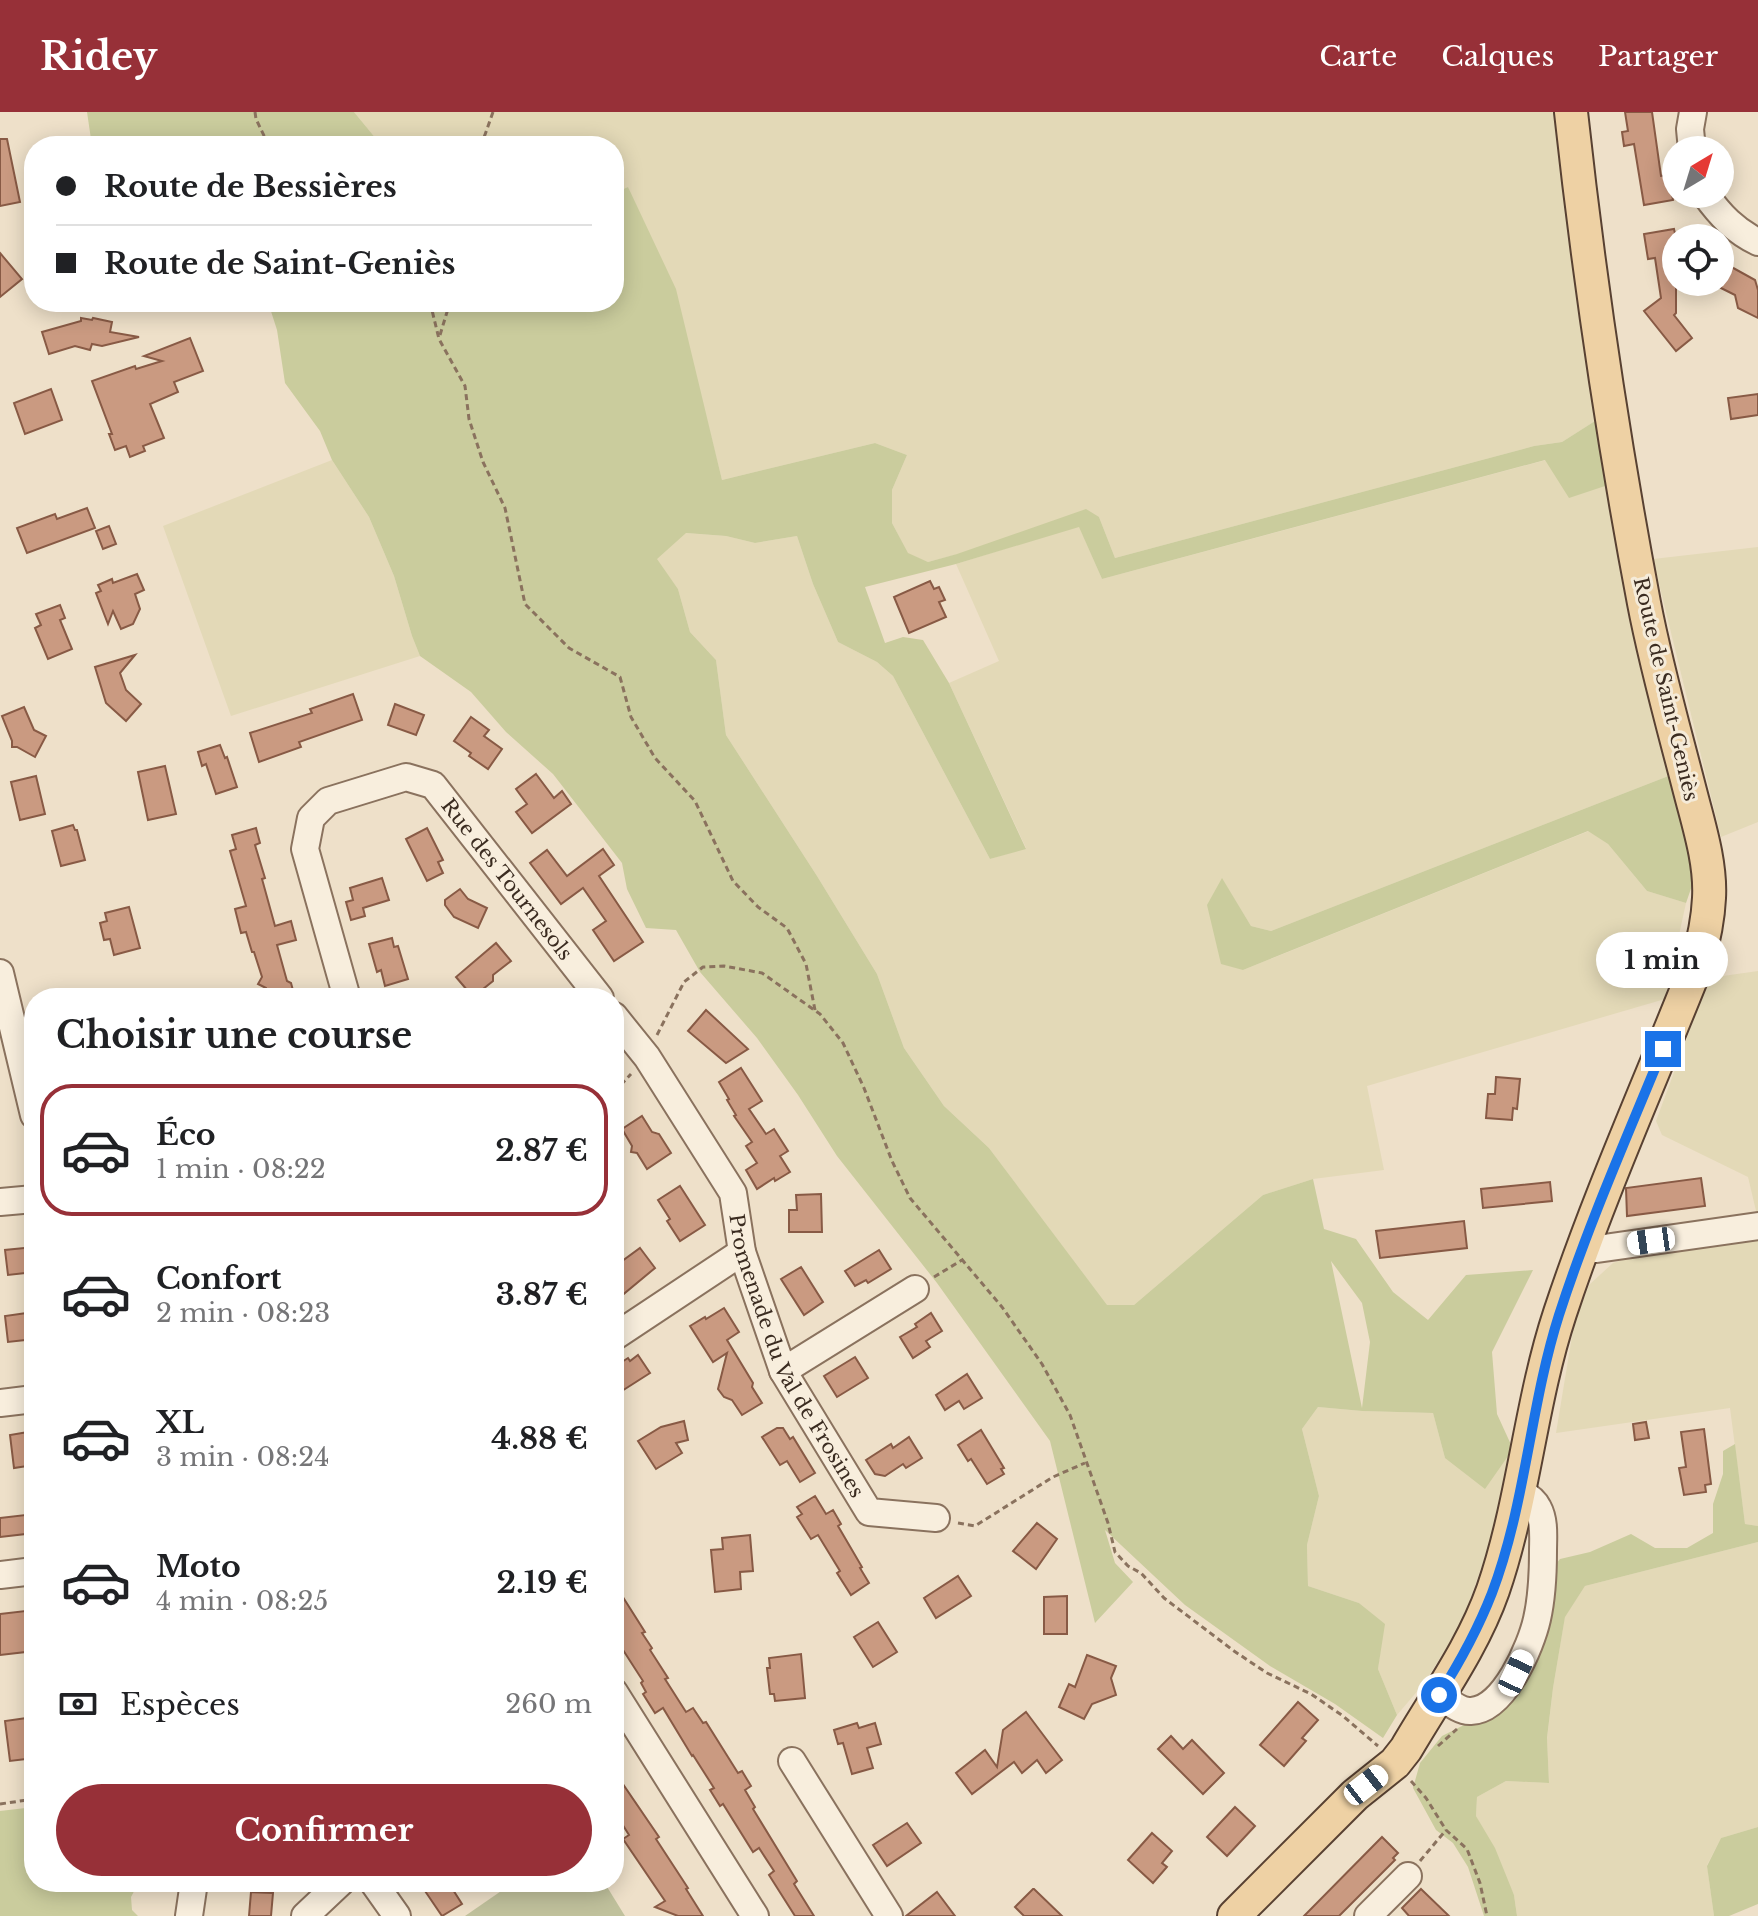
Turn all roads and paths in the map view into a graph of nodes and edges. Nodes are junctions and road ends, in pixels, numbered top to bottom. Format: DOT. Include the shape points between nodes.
graph roads {
  1 [pos="255,112"];
  2 [pos="493,112"];
  3 [pos="1571,112"];
  4 [pos="1693,112"];
  5 [pos="264,136"];
  6 [pos="485,136"];
  7 [pos="1691,136"];
  8 [pos="1715,208"];
  9 [pos="1758,242"];
  10 [pos="432,312"];
  11 [pos="446,312"];
  12 [pos="439,339"];
  13 [pos="0,973"];
  14 [pos="344,988"];
  15 [pos="592,988"];
  16 [pos="815,1010"];
  17 [pos="624,1028"];
  18 [pos="647,1057"];
  19 [pos="24,1073"];
  20 [pos="624,1081"];
  21 [pos="24,1200"];
  22 [pos="0,1202"];
  23 [pos="1758,1226"];
  24 [pos="1584,1245"];
  25 [pos="742,1252"];
  26 [pos="962,1260"];
  27 [pos="915,1289"];
  28 [pos="624,1330"];
  29 [pos="783,1371"];
  30 [pos="24,1400"];
  31 [pos="0,1403"];
  32 [pos="1085,1463"];
  33 [pos="1520,1492"];
  34 [pos="936,1518"];
  35 [pos="24,1572"];
  36 [pos="0,1575"];
  37 [pos="1439,1695"];
  38 [pos="624,1717"];
  39 [pos="792,1761"];
  40 [pos="1395,1763"];
  41 [pos="24,1800"];
  42 [pos="0,1804"];
  43 [pos="1446,1830"];
  44 [pos="1408,1876"];
  45 [pos="193,1892"];
  46 [pos="330,1892"];
  47 [pos="380,1892"];
  48 [pos="1377,1913"];
  49 [pos="189,1916"];
  50 [pos="305,1916"];
  51 [pos="397,1916"];
  52 [pos="755,1916"];
  53 [pos="889,1916"];
  54 [pos="1234,1916"];
  55 [pos="1487,1916"];
  1 -- 5 [label="path"];
  2 -- 6 [label="path"];
  3 -- 24 [label="main road, Route de Saint-Geniès" via="1623,492 1646,617 1709,876 1697,964"];
  4 -- 7 [label="street"];
  8 -- 9 [label="street"];
  10 -- 12 [label="path"];
  11 -- 12 [label="path"];
  12 -- 16 [label="path" via="465,386 483,462 505,508 525,604 569,648 620,677 631,717 655,758 695,801 733,881 787,928 806,964"];
  13 -- 19 [label="street"];
  14 -- 15 [label="street, Rue des Tournesols" via="305,849 311,818 328,801 406,777 433,785"];
  16 -- 18 [label="path" via="762,973 703,967 684,982"];
  16 -- 26 [label="path" via="843,1043 910,1198"];
  17 -- 18 [label="street"];
  18 -- 20 [label="path"];
  18 -- 25 [label="street, Promenade du Val de Frosines" via="733,1193"];
  21 -- 22 [label="street"];
  23 -- 24 [label="street" via="1597,1249"];
  24 -- 33 [label="main road, Route de Saint-Geniès" via="1547,1359"];
  25 -- 28 [label="street"];
  25 -- 29 [label="street, Promenade du Val de Frosines"];
  26 -- 27 [label="path"];
  26 -- 32 [label="path" via="1042,1364 1070,1415"];
  27 -- 29 [label="street"];
  29 -- 34 [label="street, Promenade du Val de Frosines" via="869,1512"];
  30 -- 31 [label="street"];
  32 -- 34 [label="path" via="975,1526"];
  32 -- 40 [label="path" via="1115,1552 1128,1566 1234,1651 1343,1716"];
  33 -- 37 [label="main road, Route de Saint-Geniès" via="1492,1592 1473,1639"];
  33 -- 37 [label="street" via="1539,1510 1543,1529 1543,1581 1527,1649 1516,1673 1490,1705 1467,1712"];
  35 -- 36 [label="street"];
  37 -- 40 [label="main road, Route de Saint-Geniès"];
  38 -- 52 [label="street"];
  39 -- 53 [label="street"];
  40 -- 43 [label="path"];
  40 -- 54 [label="main road, Route de Saint-Geniès" via="1355,1795"];
  41 -- 42 [label="path"];
  43 -- 44 [label="path"];
  43 -- 55 [label="path" via="1467,1849"];
  44 -- 48 [label="street"];
  45 -- 49 [label="street"];
  46 -- 50 [label="street"];
  47 -- 51 [label="street"];
}
